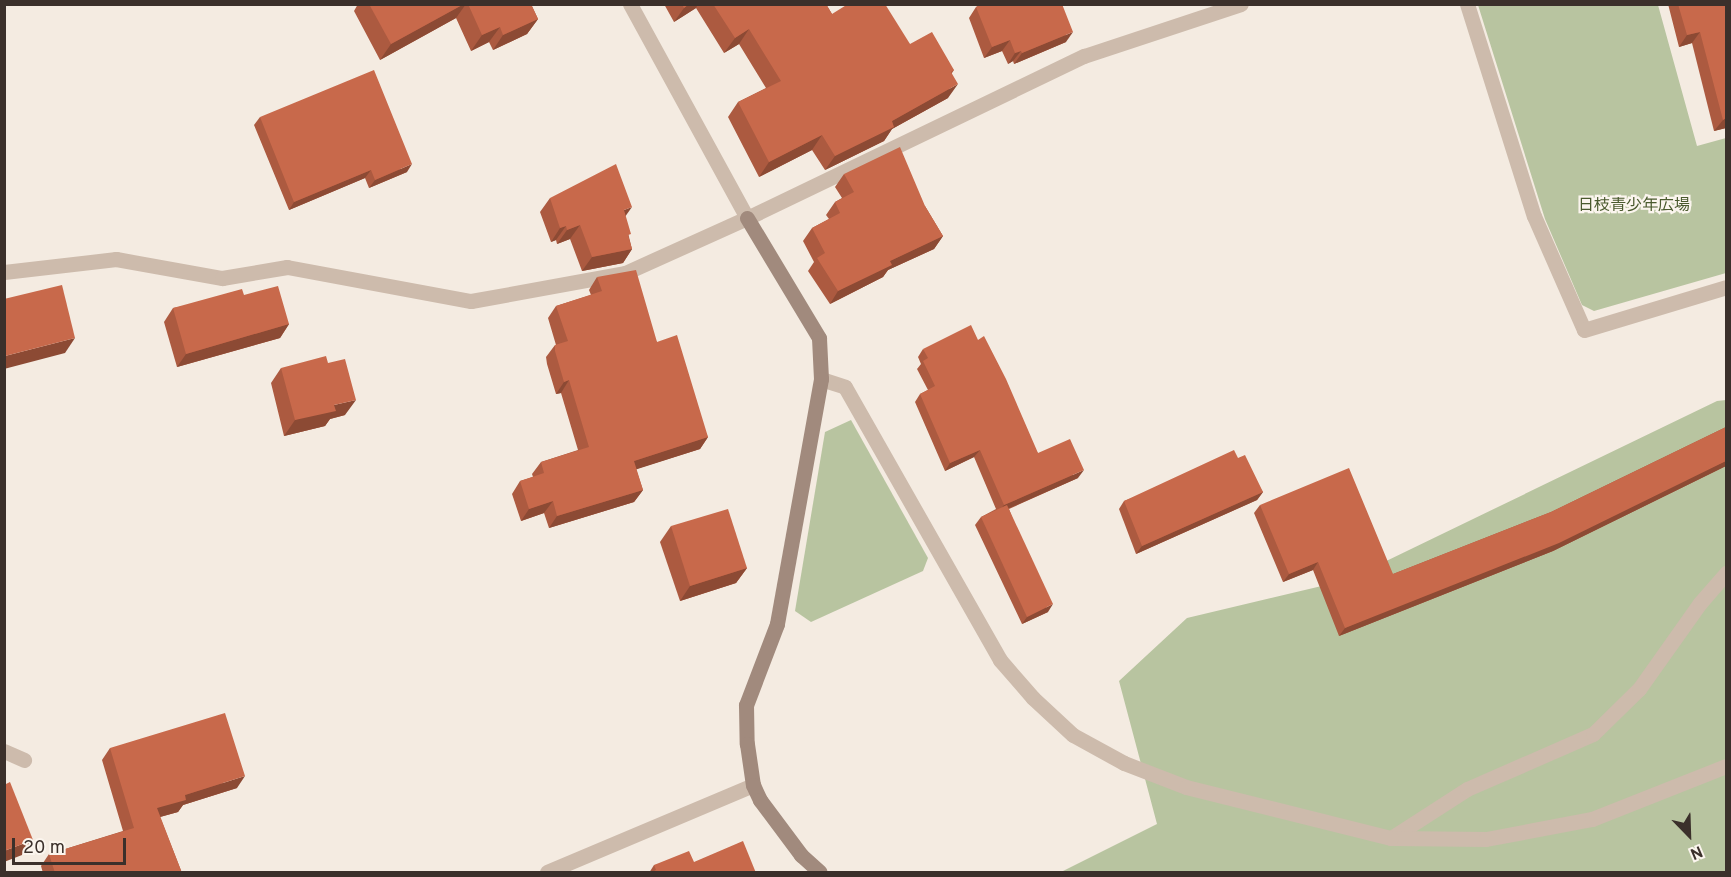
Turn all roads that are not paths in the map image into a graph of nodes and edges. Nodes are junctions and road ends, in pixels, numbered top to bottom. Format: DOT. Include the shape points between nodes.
graph roads {
  1 [pos="630,4"];
  2 [pos="1241,4"];
  3 [pos="1467,4"];
  4 [pos="747,218"];
  5 [pos="4,272"];
  6 [pos="1726,287"];
  7 [pos="821,379"];
  8 [pos="1726,573"];
  9 [pos="4,751"];
  10 [pos="24,760"];
  11 [pos="1726,766"];
  12 [pos="753,785"];
  13 [pos="1391,838"];
  14 [pos="547,873"];
  15 [pos="820,873"];
  1 -- 4 [label="street"];
  2 -- 4 [label="street" via="1084,56"];
  3 -- 6 [label="street" via="1534,216 1584,330"];
  4 -- 5 [label="street" via="625,273 471,301 287,267 222,278 116,259"];
  4 -- 7 [label="street" via="819,338"];
  7 -- 12 [label="street" via="777,624 746,705"];
  7 -- 13 [label="street" via="844,387 1000,660 1073,735 1124,764 1186,787"];
  8 -- 13 [label="street" via="1639,689 1593,734 1467,789"];
  9 -- 10 [label="street"];
  11 -- 13 [label="street" via="1592,819 1486,838"];
  12 -- 14 [label="street"];
  12 -- 15 [label="street" via="801,855"];
}
